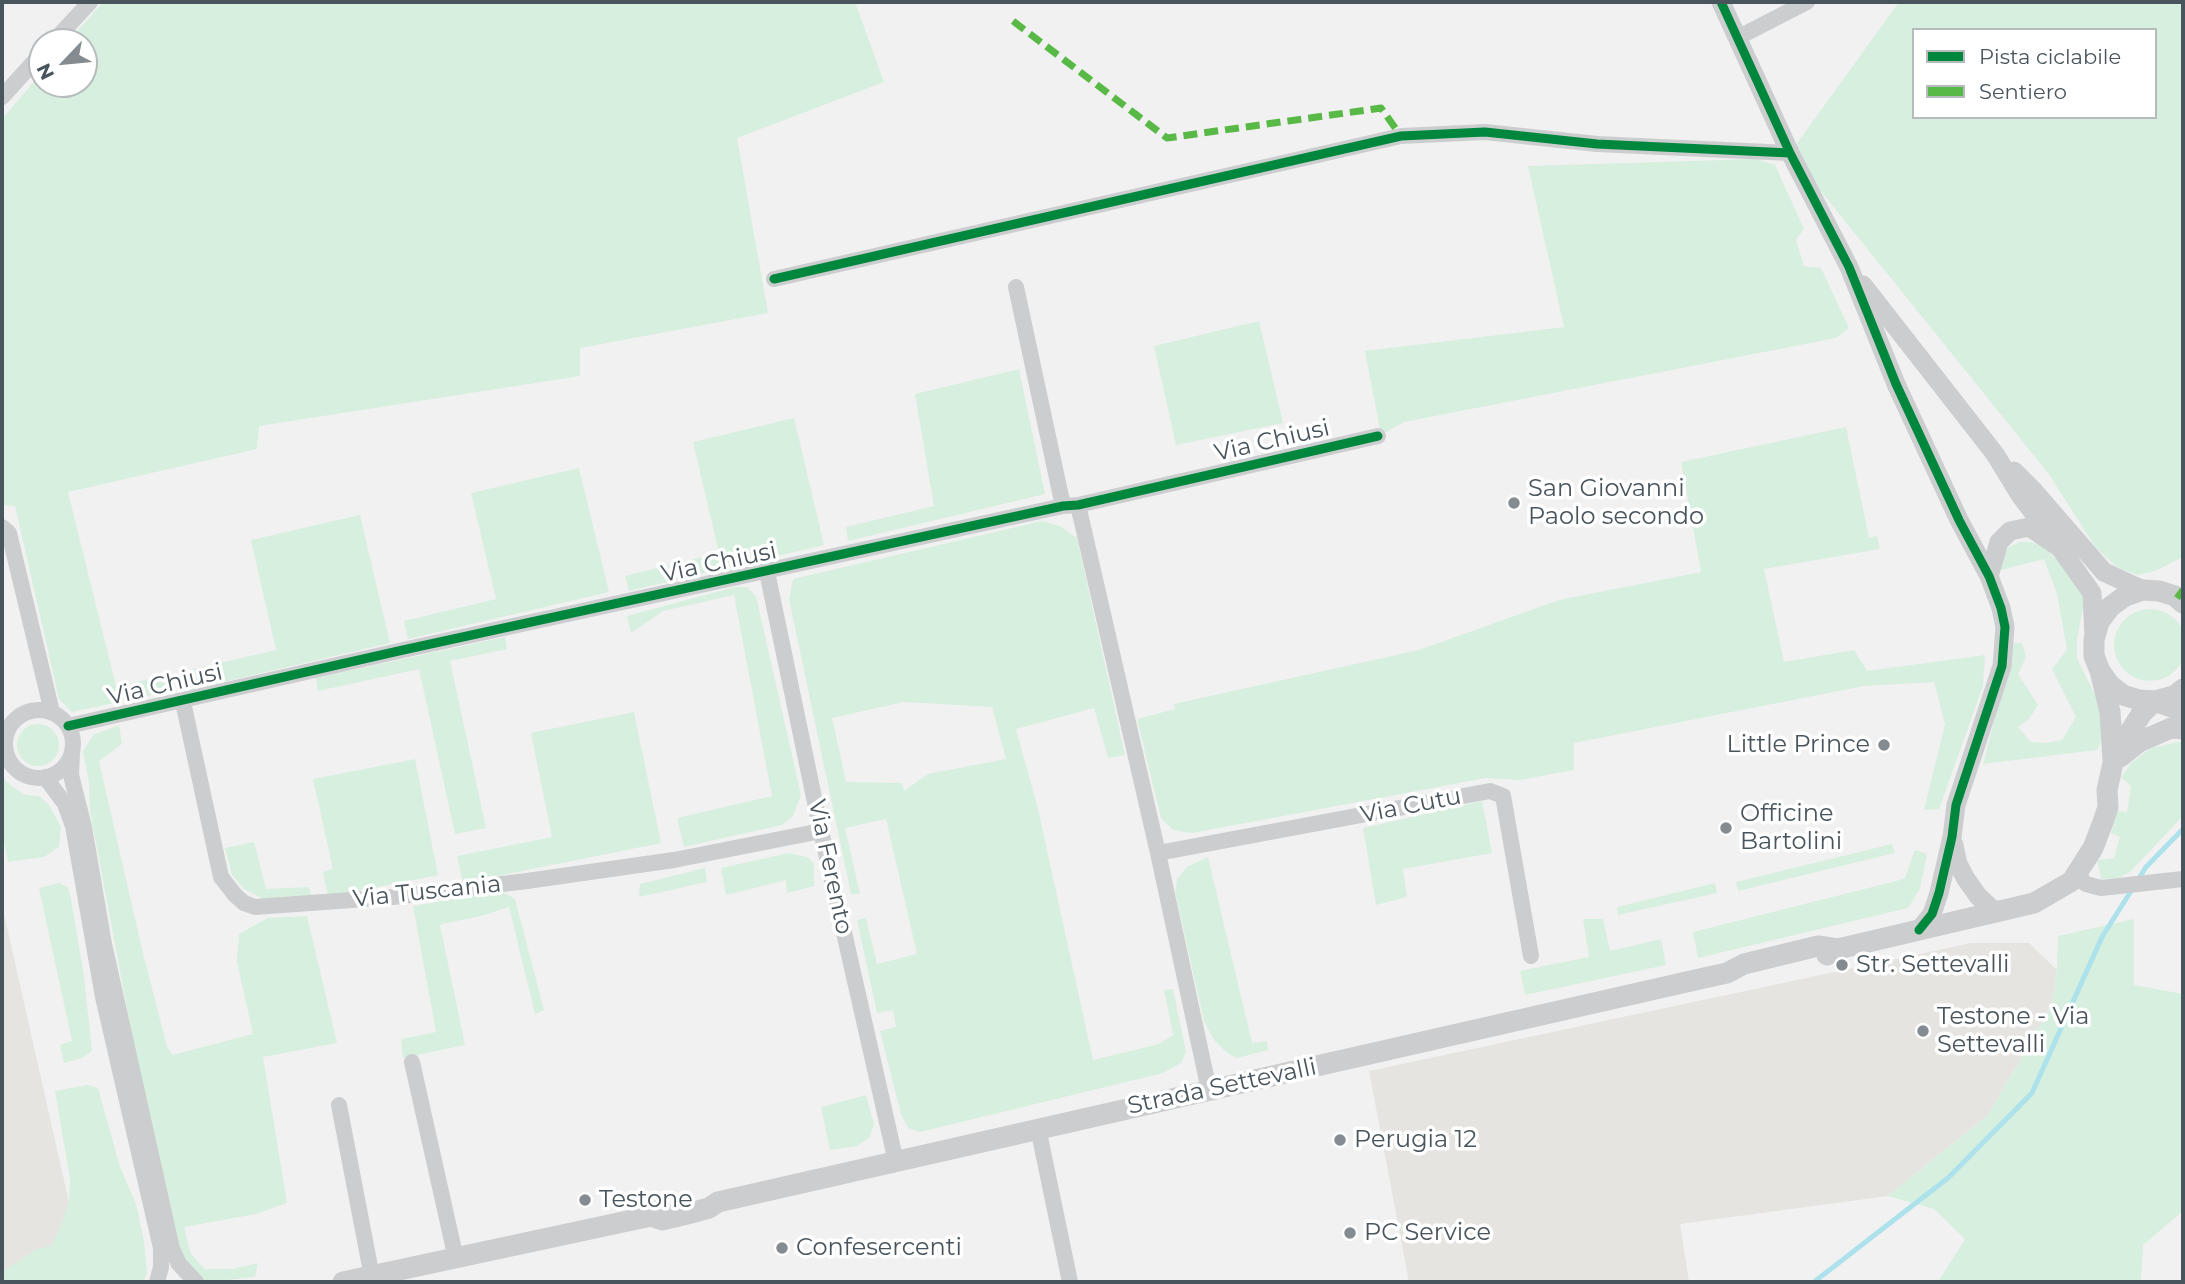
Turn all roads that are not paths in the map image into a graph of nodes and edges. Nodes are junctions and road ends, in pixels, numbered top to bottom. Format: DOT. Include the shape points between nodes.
graph roads {
  1 [pos="90,2"];
  2 [pos="1721,2"];
  3 [pos="1807,2"];
  4 [pos="65,28"];
  5 [pos="1737,38"];
  6 [pos="28,69"];
  7 [pos="2,97"];
  8 [pos="1790,153"];
  9 [pos="1849,267"];
  10 [pos="775,279"];
  11 [pos="1016,287"];
  12 [pos="1378,436"];
  13 [pos="1995,453"];
  14 [pos="1070,506"];
  15 [pos="2,527"];
  16 [pos="2060,548"];
  17 [pos="767,572"];
  18 [pos="1989,576"];
  19 [pos="2143,590"];
  20 [pos="2183,603"];
  21 [pos="2094,640"];
  22 [pos="2100,671"];
  23 [pos="2183,689"];
  24 [pos="2155,701"];
  25 [pos="183,702"];
  26 [pos="2183,711"];
  27 [pos="52,712"];
  28 [pos="68,726"];
  29 [pos="2183,729"];
  30 [pos="4,739"];
  31 [pos="72,753"];
  32 [pos="2113,762"];
  33 [pos="45,777"];
  34 [pos="2107,790"];
  35 [pos="821,831"];
  36 [pos="1952,837"];
  37 [pos="1158,853"];
  38 [pos="2077,875"];
  39 [pos="2180,879"];
  40 [pos="2056,890"];
  41 [pos="1996,912"];
  42 [pos="1919,930"];
  43 [pos="1531,956"];
  44 [pos="412,1062"];
  45 [pos="1209,1090"];
  46 [pos="340,1105"];
  47 [pos="1038,1128"];
  48 [pos="896,1162"];
  49 [pos="456,1259"];
  50 [pos="372,1277"];
  51 [pos="158,1282"];
  52 [pos="196,1282"];
  53 [pos="343,1282"];
  54 [pos="1070,1282"];
  1 -- 4 [label="street"];
  2 -- 5 [label="street"];
  3 -- 5 [label="street"];
  5 -- 8 [label="street"];
  6 -- 7 [label="street"];
  8 -- 9 [label="street"];
  8 -- 10 [label="street" via="1597,144 1485,132 1401,136"];
  9 -- 13 [label="street"];
  9 -- 18 [label="street" via="1896,384"];
  11 -- 14 [label="street"];
  12 -- 14 [label="street, Via Chiusi"];
  13 -- 16 [label="street"];
  13 -- 19 [label="street" via="2104,572"];
  14 -- 17 [label="street, Via Chiusi"];
  14 -- 37 [label="street"];
  15 -- 27 [label="street" via="9,533"];
  16 -- 18 [label="street" via="2029,527 2010,531 1999,542"];
  16 -- 21 [label="street" via="2092,593"];
  17 -- 25 [label="street, Via Chiusi"];
  17 -- 35 [label="street, Via Ferento"];
  18 -- 36 [label="street" via="2001,608 2005,647 1956,805"];
  19 -- 20 [label="main road" via="2175,596"];
  19 -- 21 [label="main road" via="2110,607"];
  21 -- 22 [label="main road, Strada Settevalli"];
  22 -- 24 [label="main road" via="2123,695"];
  22 -- 32 [label="main road, Strada Settevalli" via="2110,712"];
  23 -- 24 [label="main road"];
  24 -- 26 [label="main road"];
  24 -- 32 [label="main road, Strada Settevalli" via="2142,713"];
  25 -- 28 [label="street, Via Chiusi"];
  25 -- 35 [label="street, Via Tuscania" via="221,877 244,903 255,907 527,881 674,860"];
  27 -- 28 [label="street"];
  27 -- 30 [label="street" via="23,715"];
  28 -- 31 [label="street"];
  29 -- 32 [label="main road" via="2171,728 2139,742"];
  30 -- 33 [label="street" via="16,768 34,778"];
  31 -- 33 [label="street" via="62,769"];
  31 -- 52 [label="street" via="71,775 104,944 172,1249"];
  32 -- 34 [label="main road, Strada Settevalli"];
  33 -- 51 [label="street" via="65,804 73,826 103,997 161,1248"];
  34 -- 38 [label="main road, Strada Settevalli" via="2103,822"];
  34 -- 40 [label="main road, Strada Settevalli" via="2082,847"];
  35 -- 48 [label="street, Via Ferento"];
  36 -- 41 [label="street" via="1966,880"];
  36 -- 42 [label="street" via="1940,893"];
  37 -- 43 [label="street, Via Cutu" via="1490,791 1503,796"];
  37 -- 45 [label="street"];
  38 -- 39 [label="street" via="2086,884 2101,888"];
  38 -- 40 [label="main road, Strada Settevalli"];
  40 -- 41 [label="main road, Strada Settevalli" via="2034,903"];
  41 -- 42 [label="main road, Strada Settevalli"];
  42 -- 45 [label="main road, Strada Settevalli" via="1838,949 1818,946 1744,964 1727,973"];
  44 -- 49 [label="street"];
  45 -- 47 [label="main road, Strada Settevalli"];
  46 -- 50 [label="street"];
  47 -- 48 [label="main road, Strada Settevalli"];
  47 -- 54 [label="street"];
  48 -- 49 [label="main road, Strada Settevalli" via="718,1202 706,1199 651,1216"];
  49 -- 50 [label="main road, Strada Settevalli"];
  50 -- 53 [label="main road, Strada Settevalli"];
}
